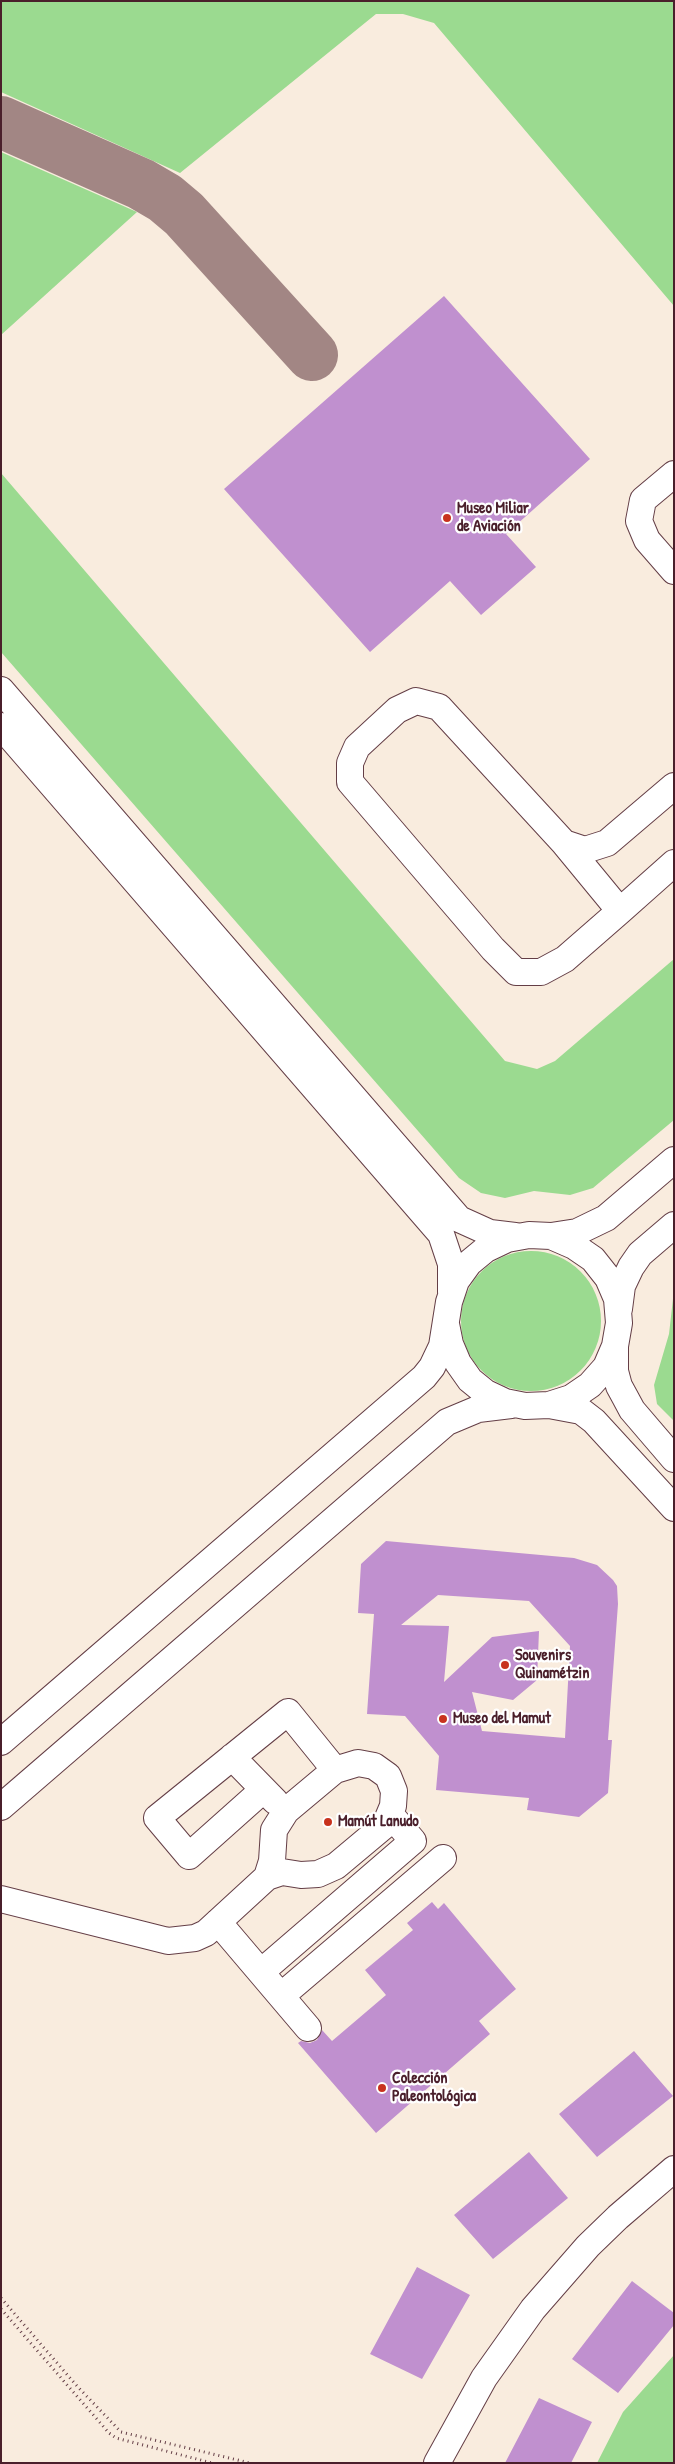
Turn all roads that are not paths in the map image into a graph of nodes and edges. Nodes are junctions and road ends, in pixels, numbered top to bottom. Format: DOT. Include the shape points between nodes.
graph roads {
  1 [pos="674,474"];
  2 [pos="674,571"];
  3 [pos="1,690"];
  4 [pos="1,726"];
  5 [pos="674,786"];
  6 [pos="564,843"];
  7 [pos="674,863"];
  8 [pos="620,911"];
  9 [pos="674,1160"];
  10 [pos="674,1225"];
  11 [pos="540,1236"];
  12 [pos="447,1313"];
  13 [pos="617,1334"];
  14 [pos="537,1406"];
  15 [pos="674,1459"];
  16 [pos="674,1508"];
  17 [pos="1,1742"];
  18 [pos="232,1757"];
  19 [pos="335,1770"];
  20 [pos="263,1790"];
  21 [pos="1,1807"];
  22 [pos="286,1812"];
  23 [pos="390,1814"];
  24 [pos="443,1858"];
  25 [pos="308,1875"];
  26 [pos="268,1877"];
  27 [pos="1,1899"];
  28 [pos="338,1906"];
  29 [pos="218,1922"];
  30 [pos="261,1972"];
  31 [pos="281,1996"];
  32 [pos="308,2028"];
  33 [pos="674,2169"];
  34 [pos="436,2463"];
  1 -- 2 [label="street" via="643,500 639,521 647,540"];
  3 -- 11 [label="street" via="459,1219 490,1233"];
  4 -- 12 [label="street" via="441,1234 452,1277"];
  5 -- 6 [label="street" via="607,843 585,850"];
  6 -- 8 [label="street"];
  6 -- 8 [label="street" via="439,707 416,701 397,710 357,747 350,763 350,782 516,972 541,972 565,959"];
  7 -- 8 [label="street"];
  9 -- 11 [label="street" via="606,1218 577,1232"];
  10 -- 13 [label="street" via="640,1254 631,1267 620,1298"];
  11 -- 12 [label="street" via="507,1239 480,1253 456,1281"];
  11 -- 13 [label="street" via="574,1246 593,1259 617,1299"];
  12 -- 14 [label="street" via="450,1344 470,1380 505,1402"];
  12 -- 17 [label="street" via="442,1346 424,1377"];
  13 -- 14 [label="street" via="606,1367 590,1385 571,1398"];
  13 -- 15 [label="street" via="615,1370 619,1386 632,1410"];
  14 -- 16 [label="street" via="581,1411"];
  14 -- 21 [label="street" via="493,1406 467,1412 447,1422"];
  18 -- 19 [label="street" via="288,1712"];
  18 -- 20 [label="street"];
  18 -- 20 [label="street" via="157,1818 189,1856"];
  19 -- 22 [label="street"];
  19 -- 23 [label="street" via="358,1763 374,1766 388,1776 394,1791"];
  20 -- 22 [label="street"];
  22 -- 26 [label="street" via="274,1830"];
  23 -- 25 [label="street" via="385,1825 336,1866"];
  23 -- 28 [label="street" via="413,1842"];
  24 -- 31 [label="street"];
  25 -- 26 [label="street" via="282,1872"];
  25 -- 28 [label="street"];
  26 -- 29 [label="street"];
  27 -- 29 [label="street" via="168,1941 195,1938"];
  28 -- 30 [label="street"];
  29 -- 30 [label="street"];
  30 -- 31 [label="street"];
  31 -- 32 [label="street"];
  33 -- 34 [label="street" via="594,2241 533,2310 484,2378"];
}
